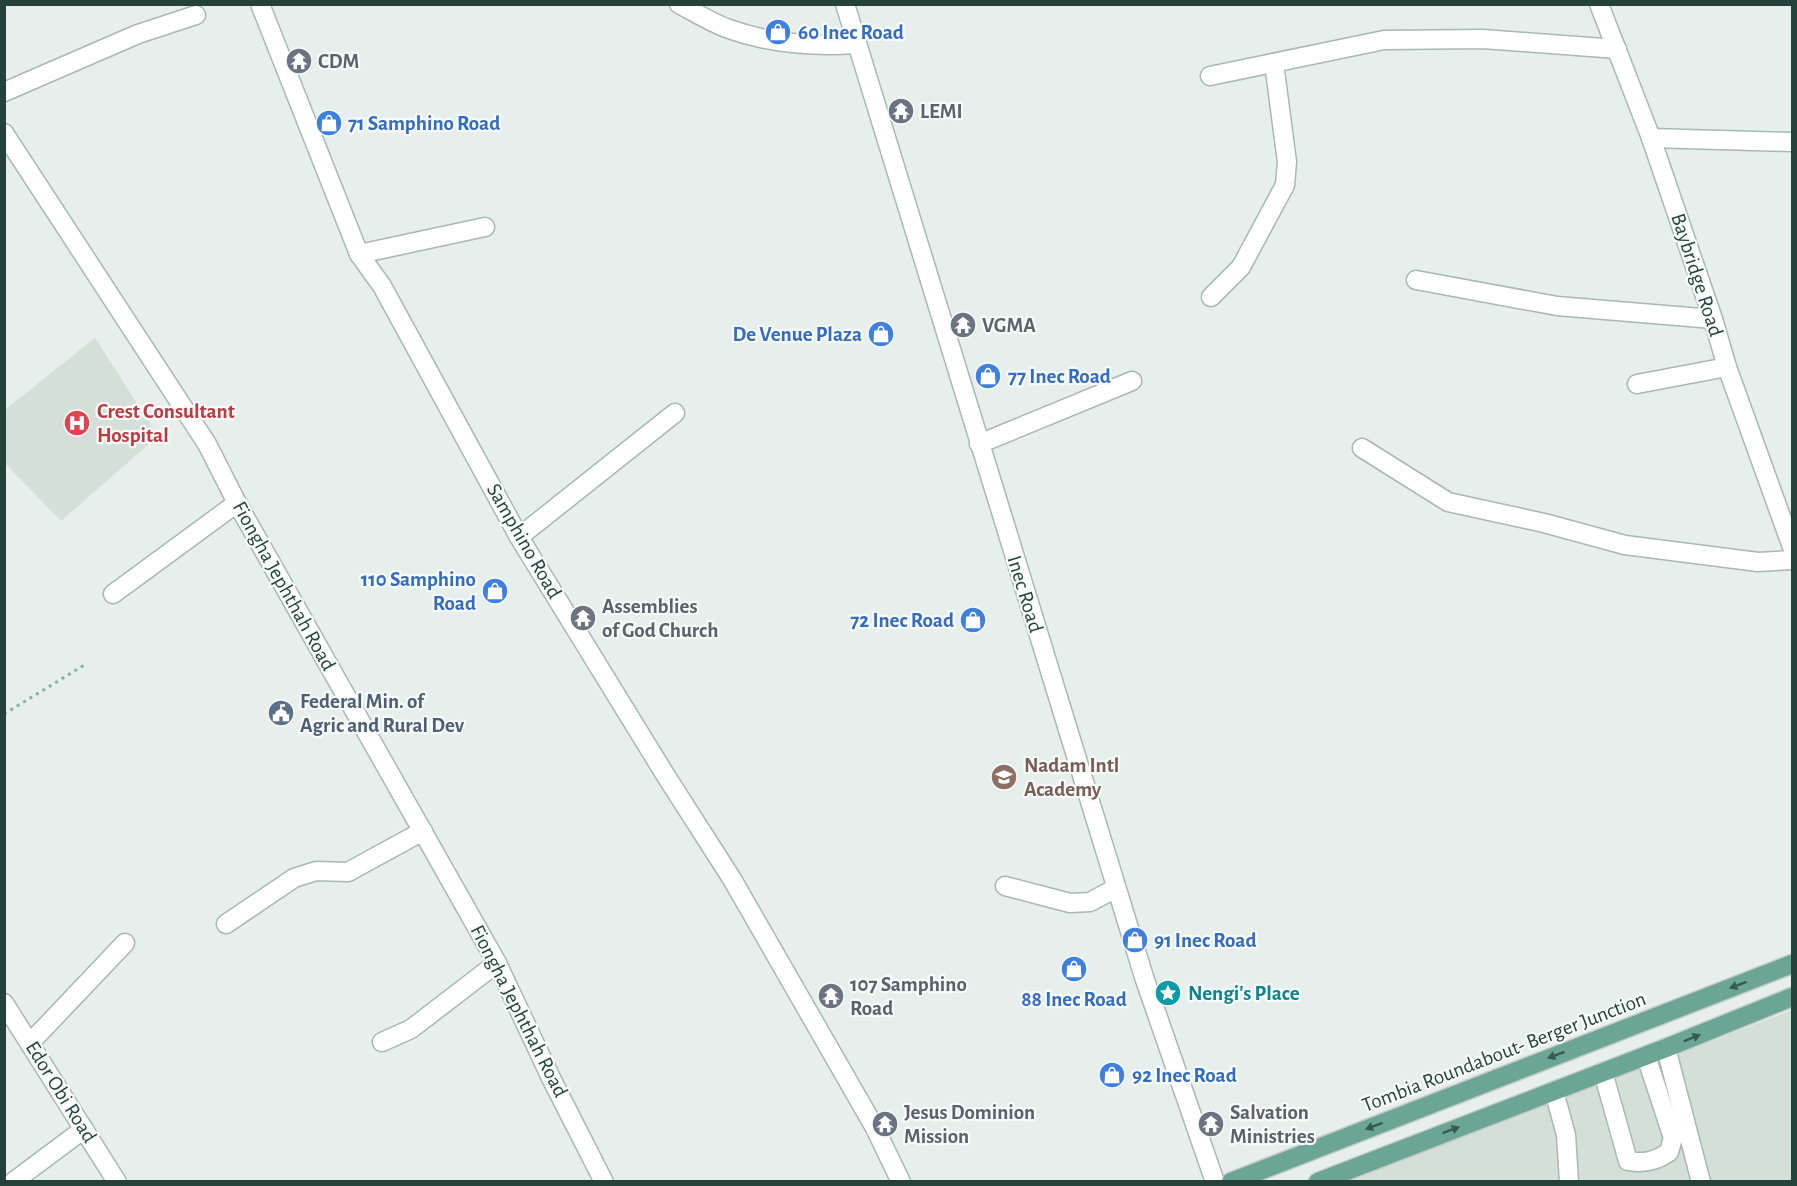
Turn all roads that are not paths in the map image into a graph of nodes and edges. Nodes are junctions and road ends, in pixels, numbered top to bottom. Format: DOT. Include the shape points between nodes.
graph roads {
  1 [pos="260,4"];
  2 [pos="679,4"];
  3 [pos="845,4"];
  4 [pos="1599,4"];
  5 [pos="196,15"];
  6 [pos="857,44"];
  7 [pos="1617,49"];
  8 [pos="1274,63"];
  9 [pos="1209,76"];
  10 [pos="4,92"];
  11 [pos="5,135"];
  12 [pos="1651,138"];
  13 [pos="1792,142"];
  14 [pos="485,227"];
  15 [pos="359,254"];
  16 [pos="1416,280"];
  17 [pos="1211,297"];
  18 [pos="1713,319"];
  19 [pos="1726,367"];
  20 [pos="1132,381"];
  21 [pos="1637,384"];
  22 [pos="675,413"];
  23 [pos="979,444"];
  24 [pos="1362,448"];
  25 [pos="237,503"];
  26 [pos="519,537"];
  27 [pos="1792,547"];
  28 [pos="1792,560"];
  29 [pos="113,594"];
  30 [pos="423,831"];
  31 [pos="1005,886"];
  32 [pos="1116,888"];
  33 [pos="226,924"];
  34 [pos="125,943"];
  35 [pos="497,963"];
  36 [pos="1792,964"];
  37 [pos="1792,999"];
  38 [pos="4,1003"];
  39 [pos="30,1042"];
  40 [pos="382,1042"];
  41 [pos="1666,1048"];
  42 [pos="1646,1056"];
  43 [pos="1603,1072"];
  44 [pos="1554,1091"];
  45 [pos="84,1129"];
  46 [pos="13,1182"];
  47 [pos="117,1182"];
  48 [pos="604,1182"];
  49 [pos="901,1182"];
  50 [pos="1215,1182"];
  51 [pos="1231,1182"];
  52 [pos="1318,1182"];
  53 [pos="1569,1182"];
  54 [pos="1701,1182"];
  1 -- 15 [label="street, Samphino Road"];
  2 -- 6 [label="street" via="729,29 779,43"];
  3 -- 6 [label="street, Inec Road"];
  4 -- 7 [label="street, Baybridge Road"];
  5 -- 10 [label="street" via="138,34"];
  6 -- 23 [label="street, Inec Road"];
  7 -- 8 [label="street" via="1483,39 1384,40"];
  7 -- 12 [label="street, Baybridge Road"];
  8 -- 9 [label="street"];
  8 -- 17 [label="street" via="1287,162 1285,185 1241,267"];
  11 -- 25 [label="street, Fiongha Jephthah Road" via="207,444"];
  12 -- 13 [label="street"];
  12 -- 18 [label="street, Baybridge Road"];
  14 -- 15 [label="street"];
  15 -- 26 [label="street, Samphino Road" via="382,286"];
  16 -- 18 [label="street" via="1557,306"];
  18 -- 19 [label="street, Baybridge Road"];
  19 -- 21 [label="street"];
  19 -- 27 [label="street, Baybridge Road"];
  20 -- 23 [label="street"];
  22 -- 26 [label="street"];
  23 -- 32 [label="street, Inec Road"];
  24 -- 28 [label="street" via="1448,502 1625,546 1758,562"];
  25 -- 29 [label="street"];
  25 -- 30 [label="street, Fiongha Jephthah Road"];
  26 -- 49 [label="street, Samphino Road" via="738,889 869,1118"];
  30 -- 33 [label="street" via="348,872 315,871 294,878"];
  30 -- 35 [label="street, Fiongha Jephthah Road"];
  31 -- 32 [label="street" via="1070,903 1090,902"];
  32 -- 50 [label="street, Inec Road"];
  34 -- 39 [label="street"];
  35 -- 40 [label="street" via="411,1029"];
  35 -- 48 [label="street, Fiongha Jephthah Road"];
  36 -- 51 [label="main road, Tombia Roundabout- Berger Junction, one-way"];
  41 -- 37 [label="main road, one-way"];
  38 -- 39 [label="street, Edor Obi Road"];
  39 -- 45 [label="street, Edor Obi Road"];
  41 -- 42 [label="main road"];
  41 -- 54 [label="street"];
  42 -- 43 [label="main road"];
  42 -- 43 [label="street" via="1673,1138 1669,1152 1659,1159 1628,1161"];
  43 -- 44 [label="main road"];
  52 -- 44 [label="main road, one-way"];
  44 -- 53 [label="street" via="1566,1135"];
  45 -- 46 [label="street"];
  45 -- 47 [label="street, Edor Obi Road"];
}
